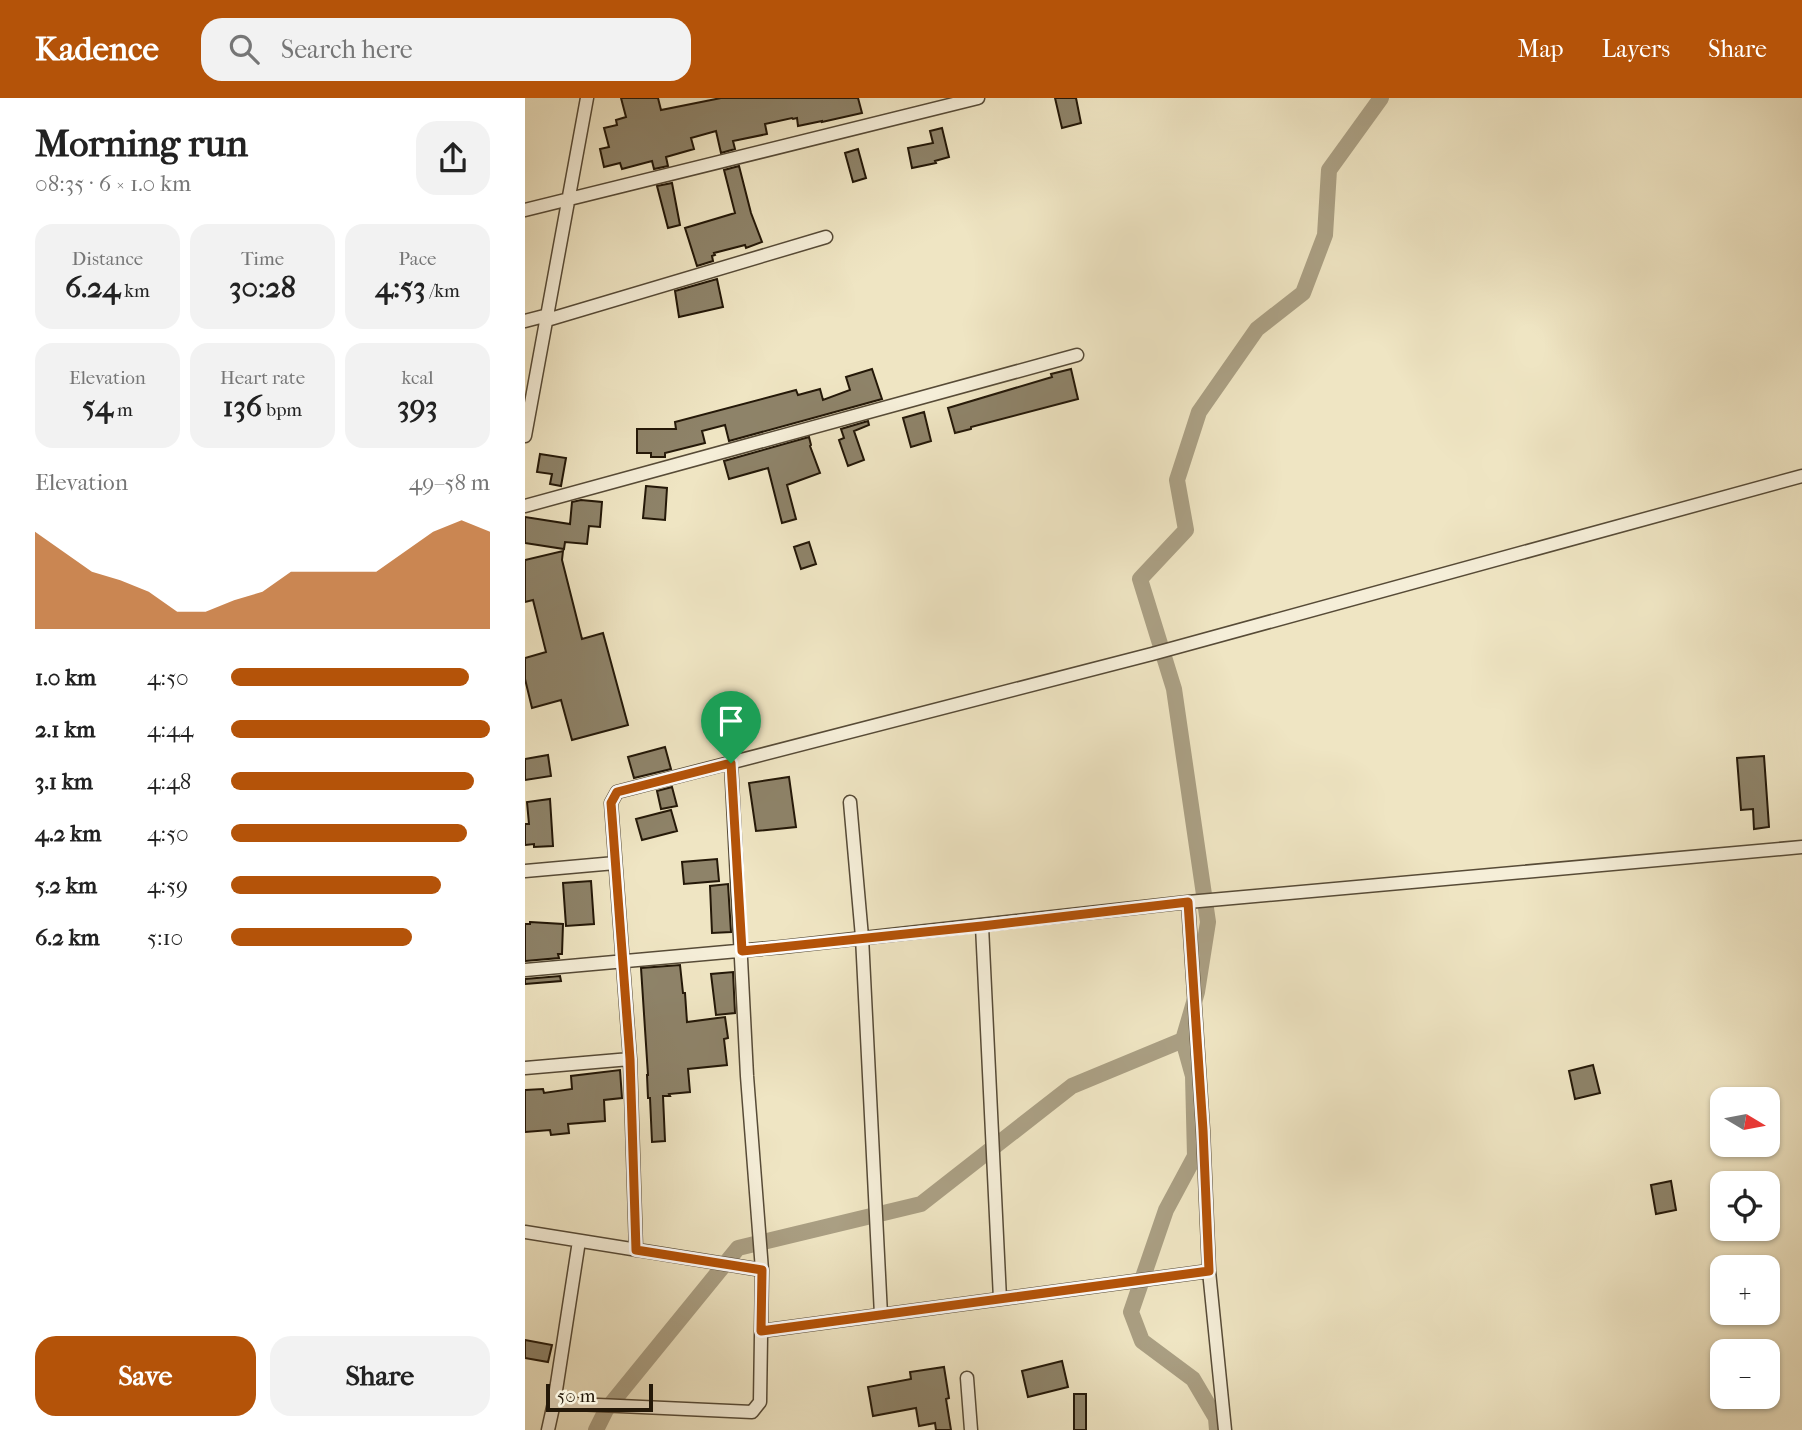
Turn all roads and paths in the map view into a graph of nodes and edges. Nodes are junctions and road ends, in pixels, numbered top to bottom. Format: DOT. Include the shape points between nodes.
graph roads {
  1 [pos="587,98"];
  2 [pos="978,98"];
  3 [pos="569,199"];
  4 [pos="525,210"];
  5 [pos="826,237"];
  6 [pos="547,318"];
  7 [pos="525,321"];
  8 [pos="1077,355"];
  9 [pos="525,436"];
  10 [pos="1802,476"];
  11 [pos="525,506"];
  12 [pos="731,763"];
  13 [pos="850,802"];
  14 [pos="1802,847"];
  15 [pos="614,863"];
  16 [pos="525,871"];
  17 [pos="1188,902"];
  18 [pos="982,926"];
  19 [pos="862,937"];
  20 [pos="742,951"];
  21 [pos="624,961"];
  22 [pos="525,970"];
  23 [pos="630,1059"];
  24 [pos="525,1068"];
  25 [pos="525,1232"];
  26 [pos="579,1241"];
  27 [pos="636,1250"];
  28 [pos="762,1270"];
  29 [pos="1209,1271"];
  30 [pos="1000,1299"];
  31 [pos="881,1315"];
  32 [pos="761,1331"];
  33 [pos="967,1378"];
  34 [pos="554,1403"];
  35 [pos="548,1430"];
  36 [pos="971,1430"];
  37 [pos="1225,1430"];
  1 -- 3 [label="street"];
  2 -- 3 [label="street"];
  3 -- 4 [label="street"];
  3 -- 6 [label="street"];
  5 -- 6 [label="street"];
  6 -- 7 [label="street"];
  6 -- 9 [label="street"];
  8 -- 11 [label="street"];
  10 -- 12 [label="street" via="1201,641"];
  12 -- 15 [label="street" via="617,792 611,803"];
  12 -- 20 [label="street"];
  13 -- 19 [label="street"];
  14 -- 17 [label="street"];
  15 -- 16 [label="street"];
  15 -- 21 [label="street"];
  17 -- 18 [label="street"];
  17 -- 29 [label="street"];
  18 -- 19 [label="street"];
  18 -- 30 [label="street"];
  19 -- 20 [label="street"];
  19 -- 31 [label="street"];
  20 -- 21 [label="street"];
  20 -- 28 [label="street"];
  21 -- 22 [label="street"];
  21 -- 23 [label="street"];
  23 -- 24 [label="street"];
  23 -- 27 [label="street"];
  25 -- 26 [label="street"];
  26 -- 27 [label="street"];
  26 -- 34 [label="street"];
  27 -- 28 [label="street"];
  28 -- 32 [label="street"];
  29 -- 30 [label="street"];
  29 -- 37 [label="street"];
  30 -- 31 [label="street"];
  31 -- 32 [label="street"];
  32 -- 34 [label="street" via="760,1402 752,1412"];
  33 -- 36 [label="street"];
  34 -- 35 [label="street"];
}
